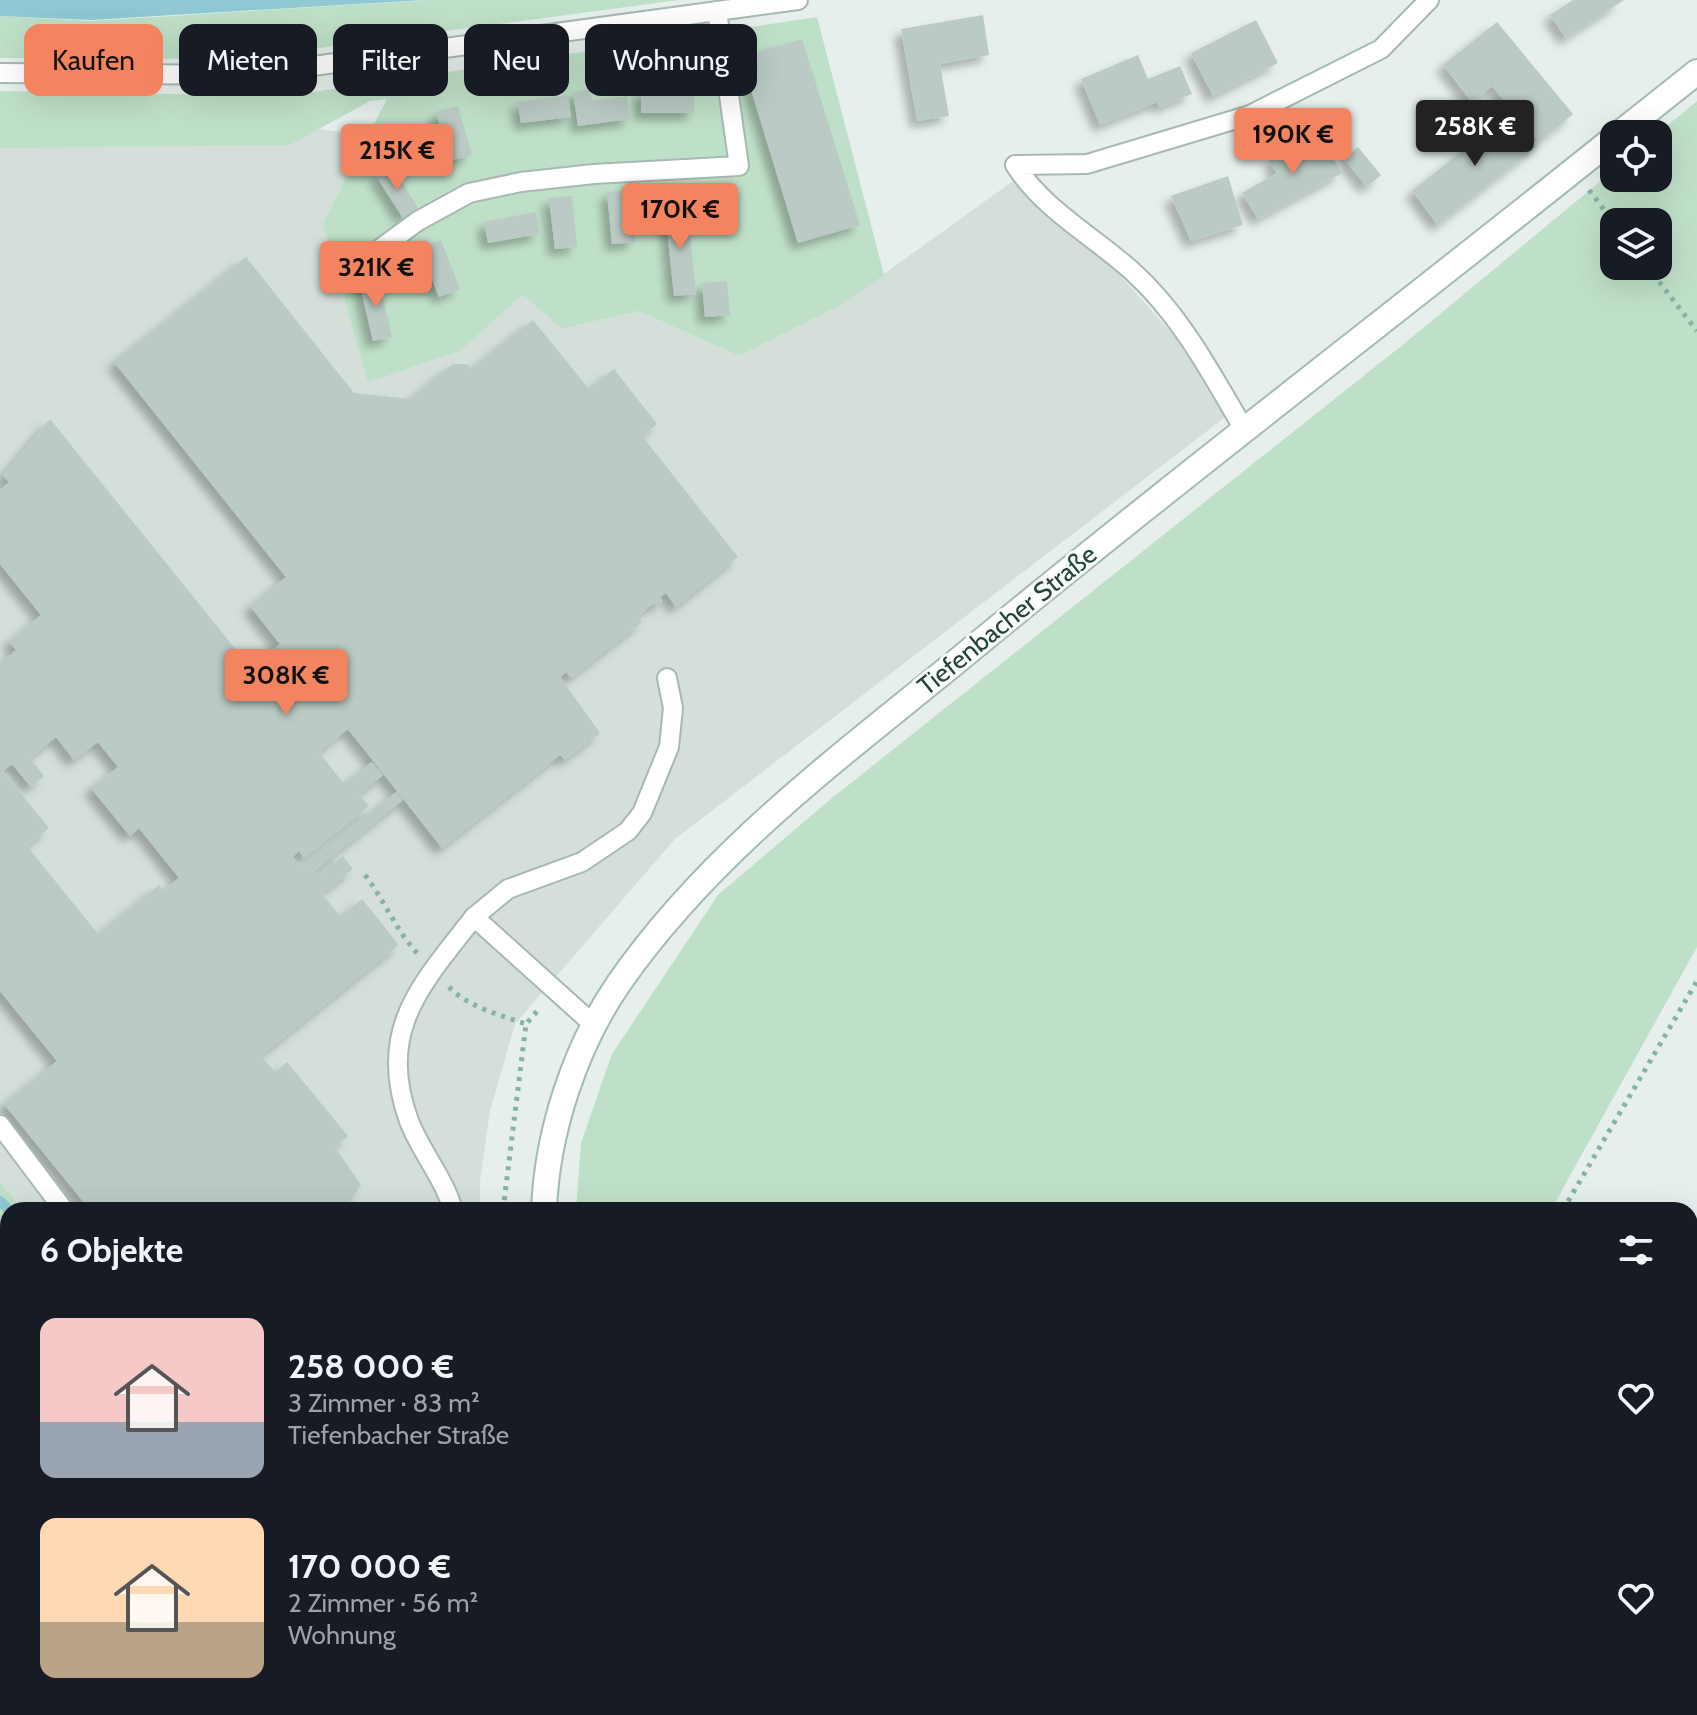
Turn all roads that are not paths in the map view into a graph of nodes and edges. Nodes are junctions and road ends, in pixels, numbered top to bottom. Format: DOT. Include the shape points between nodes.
graph roads {
  1 [pos="798,0"];
  2 [pos="1429,0"];
  3 [pos="717,11"];
  4 [pos="1697,72"];
  5 [pos="0,73"];
  6 [pos="1637,120"];
  7 [pos="1600,149"];
  8 [pos="370,256"];
  9 [pos="1245,431"];
  10 [pos="667,678"];
  11 [pos="474,917"];
  12 [pos="594,1025"];
  13 [pos="0,1125"];
  14 [pos="58,1202"];
  15 [pos="449,1202"];
  16 [pos="545,1202"];
  1 -- 3 [label="lane"];
  2 -- 9 [label="lane" via="1381,49 1250,115 1087,164 1015,165 1029,187 1134,273 1193,341"];
  3 -- 5 [label="lane" via="247,75"];
  3 -- 8 [label="lane" via="739,166 594,174 469,193"];
  4 -- 6 [label="main road"];
  7 -- 9 [label="main road, Tiefenbacher Straße"];
  9 -- 12 [label="main road, Tiefenbacher Straße" via="784,803 662,927"];
  10 -- 11 [label="lane" via="673,708 669,747 642,813 628,831 582,862 508,889"];
  11 -- 12 [label="lane"];
  11 -- 15 [label="lane" via="424,983 397,1044 397,1078 410,1123"];
  12 -- 16 [label="main road, Tiefenbacher Straße" via="553,1140"];
  13 -- 14 [label="lane"];
}
